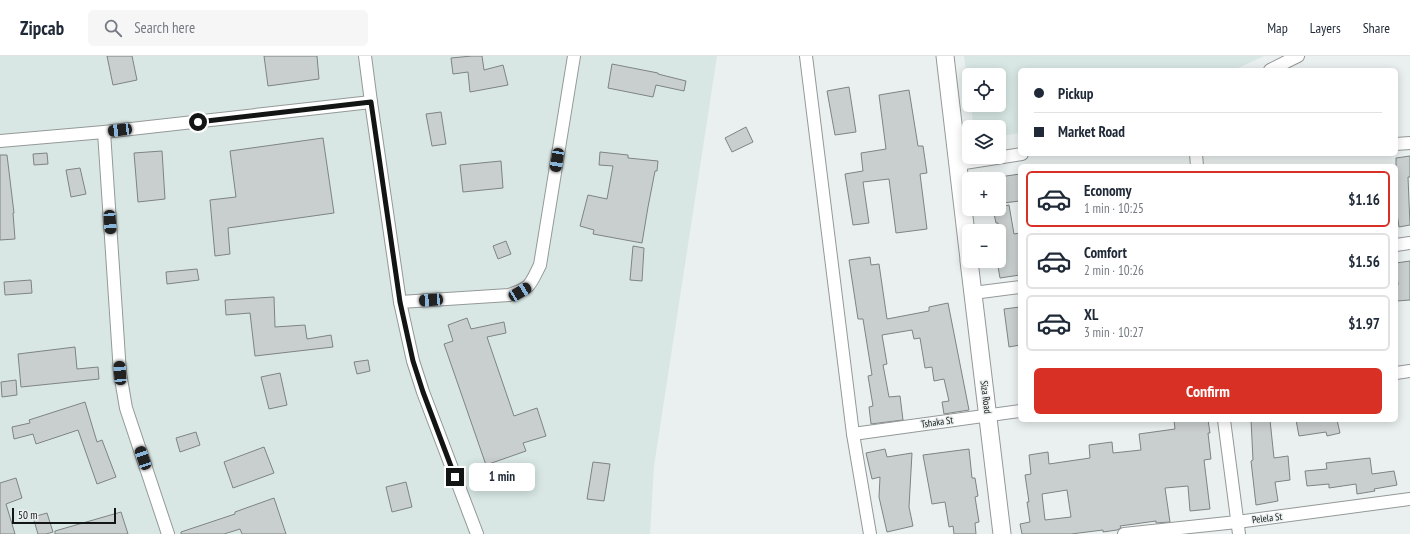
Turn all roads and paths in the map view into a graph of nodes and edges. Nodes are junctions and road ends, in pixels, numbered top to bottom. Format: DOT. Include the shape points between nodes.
graph roads {
  1 [pos="365,56"];
  2 [pos="574,56"];
  3 [pos="806,56"];
  4 [pos="945,56"];
  5 [pos="1298,56"];
  6 [pos="1274,68"];
  7 [pos="371,102"];
  8 [pos="104,132"];
  9 [pos="0,141"];
  10 [pos="1410,142"];
  11 [pos="1398,144"];
  12 [pos="1018,155"];
  13 [pos="958,164"];
  14 [pos="965,224"];
  15 [pos="1410,243"];
  16 [pos="1398,245"];
  17 [pos="970,268"];
  18 [pos="1018,287"];
  19 [pos="973,293"];
  20 [pos="400,302"];
  21 [pos="1410,371"];
  22 [pos="1398,373"];
  23 [pos="1018,411"];
  24 [pos="988,415"];
  25 [pos="1224,422"];
  26 [pos="854,434"];
  27 [pos="1410,500"];
  28 [pos="1237,522"];
  29 [pos="168,534"];
  30 [pos="477,534"];
  31 [pos="870,534"];
  32 [pos="1002,534"];
  33 [pos="1124,534"];
  34 [pos="1239,534"];
  1 -- 7 [label="street"];
  2 -- 20 [label="street" via="540,265 530,285 520,292 509,295"];
  3 -- 26 [label="street"];
  4 -- 13 [label="street, Siza Road"];
  5 -- 6 [label="street"];
  7 -- 8 [label="street"];
  7 -- 20 [label="street"];
  8 -- 9 [label="street"];
  8 -- 29 [label="street" via="120,373 126,408"];
  10 -- 11 [label="street"];
  12 -- 13 [label="street"];
  13 -- 14 [label="street, Siza Road"];
  15 -- 16 [label="street"];
  17 -- 19 [label="street, Siza Road"];
  18 -- 19 [label="street"];
  19 -- 24 [label="street, Siza Road"];
  20 -- 30 [label="street" via="413,361 423,392"];
  21 -- 22 [label="street"];
  23 -- 24 [label="street, Tshaka St"];
  24 -- 26 [label="street, Tshaka St"];
  24 -- 32 [label="street, Siza Road"];
  25 -- 28 [label="street"];
  26 -- 31 [label="street"];
  27 -- 28 [label="street, Pelela St"];
  28 -- 33 [label="street, Pelela St"];
  28 -- 34 [label="street"];
}
